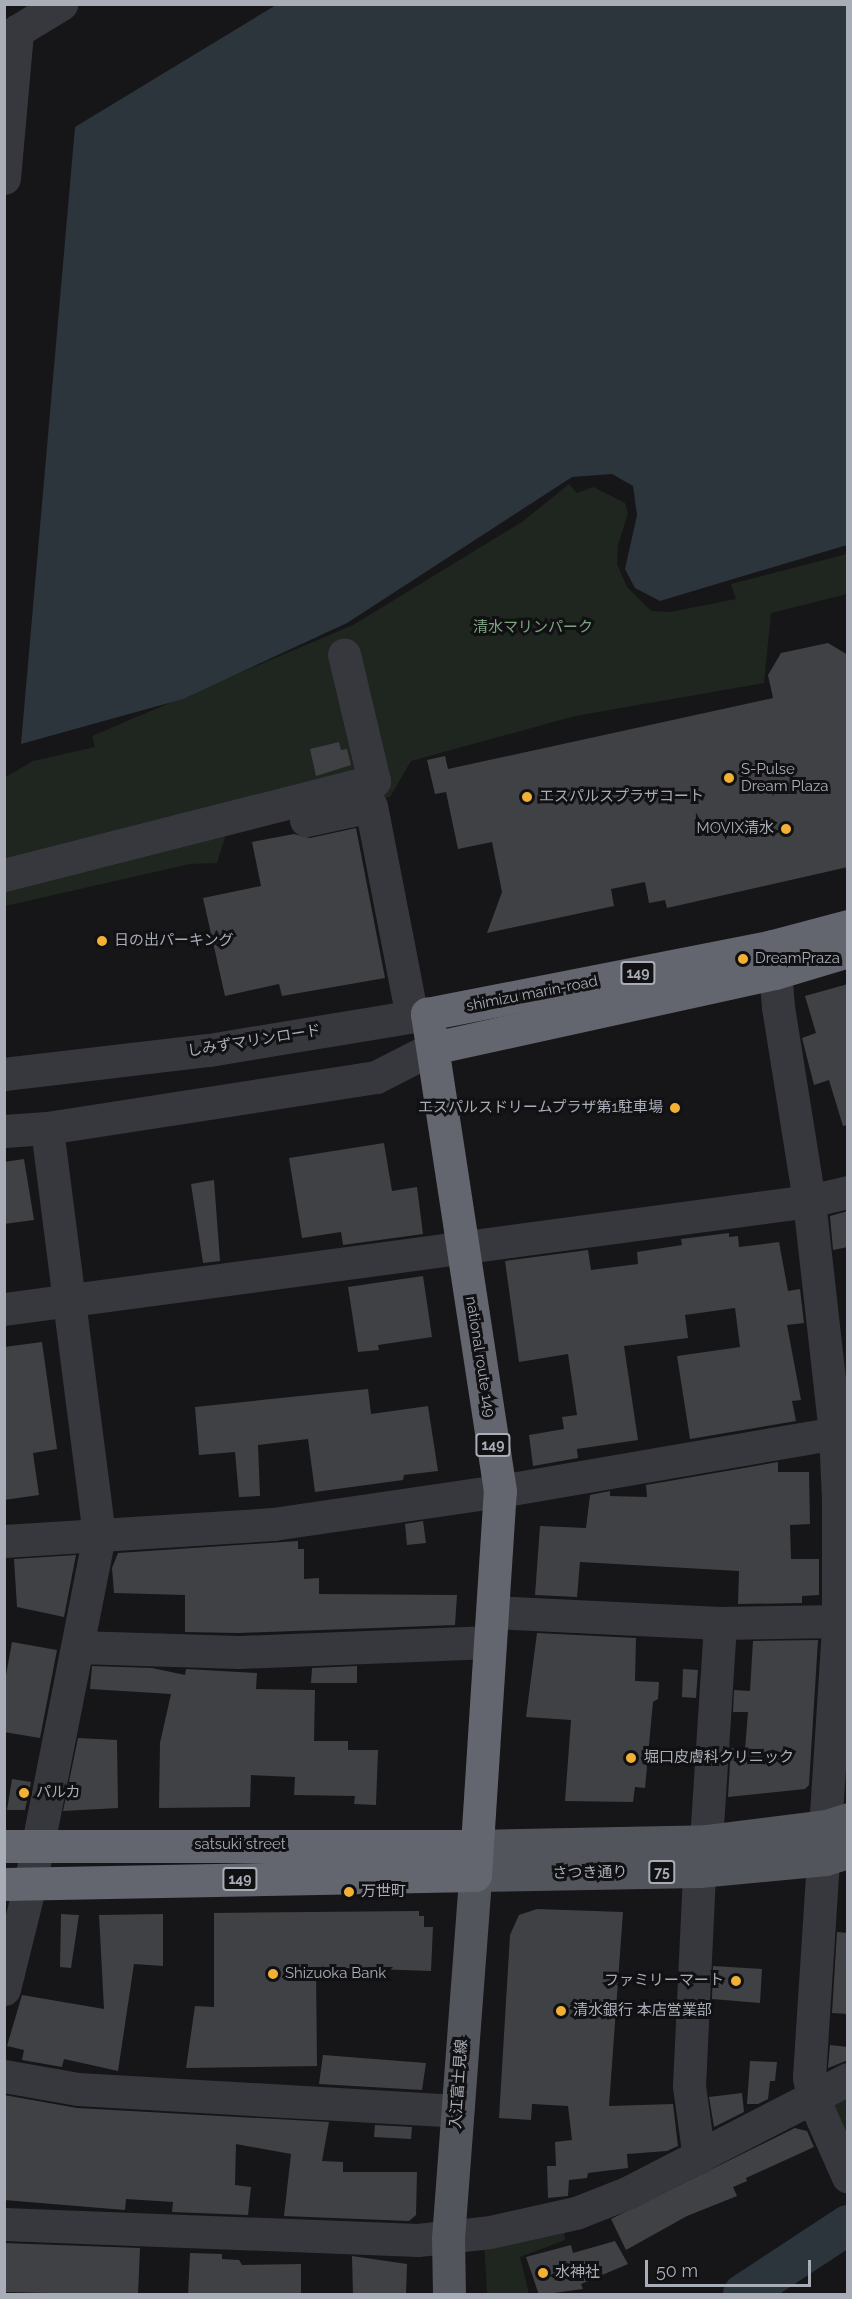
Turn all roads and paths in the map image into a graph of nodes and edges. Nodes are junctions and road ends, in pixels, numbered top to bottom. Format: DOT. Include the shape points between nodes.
graph roads {
  1 [pos="61,4"];
  2 [pos="4,178"];
  3 [pos="344,654"];
  4 [pos="217,839"];
  5 [pos="4,875"];
  6 [pos="848,926"];
  7 [pos="848,951"];
  8 [pos="774,959"];
  9 [pos="419,1015"];
  10 [pos="321,1030"];
  11 [pos="432,1048"];
  12 [pos="4,1054"];
  13 [pos="4,1074"];
  14 [pos="4,1112"];
  15 [pos="47,1128"];
  16 [pos="4,1131"];
  17 [pos="848,1191"];
  18 [pos="808,1200"];
  19 [pos="463,1248"];
  20 [pos="67,1299"];
  21 [pos="4,1309"];
  22 [pos="841,1432"];
  23 [pos="500,1491"];
  24 [pos="843,1500"];
  25 [pos="99,1535"];
  26 [pos="4,1540"];
  27 [pos="720,1623"];
  28 [pos="842,1626"];
  29 [pos="492,1627"];
  30 [pos="77,1647"];
  31 [pos="837,1822"];
  32 [pos="4,1845"];
  33 [pos="37,1845"];
  34 [pos="703,1856"];
  35 [pos="836,1856"];
  36 [pos="476,1860"];
  37 [pos="17,1884"];
  38 [pos="4,1989"];
  39 [pos="4,2076"];
  40 [pos="848,2079"];
  41 [pos="813,2098"];
  42 [pos="457,2111"];
  43 [pos="699,2158"];
  44 [pos="848,2177"];
  45 [pos="4,2224"];
  46 [pos="448,2238"];
  47 [pos="449,2295"];
  1 -- 2 [label="street" via="17,31"];
  3 -- 5 [label="street" via="374,781"];
  4 -- 9 [label="street" via="371,806"];
  6 -- 8 [label="highway, shimizu marin-road / 149"];
  7 -- 8 [label="highway, 149"];
  8 -- 9 [label="highway, shimizu marin-road / 149"];
  8 -- 11 [label="highway, 149"];
  8 -- 18 [label="street"];
  9 -- 10 [label="street, しみずマリンロード"];
  9 -- 11 [label="highway, national route 149 / 149"];
  10 -- 12 [label="street" via="251,1020"];
  10 -- 13 [label="street, しみずマリンロード"];
  11 -- 14 [label="street"];
  11 -- 15 [label="street" via="401,1068 376,1077"];
  11 -- 19 [label="highway, national route 149 / 149"];
  15 -- 16 [label="street"];
  15 -- 20 [label="street"];
  17 -- 18 [label="street"];
  18 -- 19 [label="street"];
  18 -- 22 [label="street"];
  19 -- 20 [label="street"];
  19 -- 23 [label="highway, national route 149 / 149"];
  20 -- 21 [label="street"];
  20 -- 25 [label="street"];
  22 -- 23 [label="street"];
  22 -- 24 [label="street"];
  23 -- 25 [label="street" via="273,1524"];
  23 -- 29 [label="highway, national route 149 / 149"];
  24 -- 28 [label="street"];
  25 -- 26 [label="street"];
  25 -- 30 [label="street"];
  27 -- 28 [label="street"];
  27 -- 29 [label="street"];
  27 -- 34 [label="street"];
  28 -- 31 [label="street"];
  29 -- 30 [label="street" via="239,1652"];
  29 -- 36 [label="highway, national route 149 / 149"];
  30 -- 33 [label="street"];
  31 -- 34 [label="main road, さつき通り / 75"];
  31 -- 35 [label="street"];
  32 -- 33 [label="highway, satsuki street"];
  33 -- 36 [label="highway, satsuki street"];
  33 -- 37 [label="street"];
  34 -- 35 [label="main road, さつき通り / 75"];
  34 -- 36 [label="main road, さつき通り / 75"];
  34 -- 43 [label="street" via="689,2086"];
  35 -- 41 [label="street" via="809,2077"];
  36 -- 37 [label="highway, 149"];
  36 -- 42 [label="main road, 入江富士見線"];
  37 -- 38 [label="street"];
  39 -- 42 [label="street" via="78,2089"];
  40 -- 41 [label="street"];
  41 -- 43 [label="street"];
  41 -- 44 [label="street"];
  42 -- 46 [label="main road, 入江富士見線"];
  43 -- 46 [label="street" via="576,2213"];
  45 -- 46 [label="street"];
  46 -- 47 [label="main road, 入江富士見線"];
}
